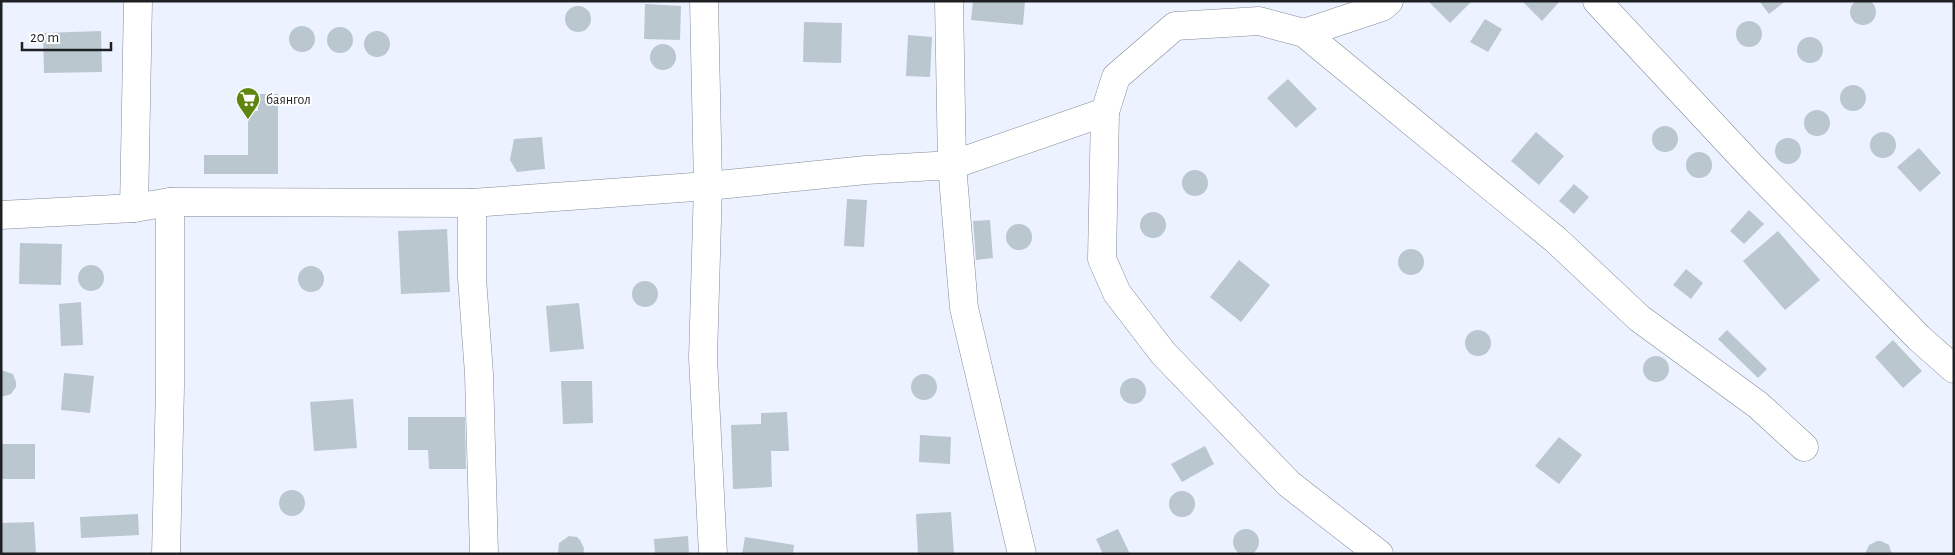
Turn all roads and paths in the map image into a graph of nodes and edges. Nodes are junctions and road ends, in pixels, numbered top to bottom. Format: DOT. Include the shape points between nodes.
graph roads {
  1 [pos="138,1"];
  2 [pos="704,1"];
  3 [pos="949,1"];
  4 [pos="1389,1"];
  5 [pos="1597,1"];
  6 [pos="1304,33"];
  7 [pos="1105,112"];
  8 [pos="952,165"];
  9 [pos="708,186"];
  10 [pos="170,202"];
  11 [pos="472,203"];
  12 [pos="134,208"];
  13 [pos="1,215"];
  14 [pos="1954,370"];
  15 [pos="1804,448"];
  16 [pos="166,554"];
  17 [pos="484,554"];
  18 [pos="714,554"];
  19 [pos="1022,554"];
  20 [pos="1379,554"];
  1 -- 12 [label="street"];
  2 -- 9 [label="street"];
  3 -- 8 [label="street"];
  4 -- 6 [label="street" via="1382,7"];
  5 -- 14 [label="street" via="1749,164"];
  6 -- 7 [label="street" via="1259,21 1174,26 1116,77"];
  6 -- 15 [label="street" via="1556,240 1639,318 1758,405"];
  7 -- 8 [label="street"];
  7 -- 20 [label="street" via="1102,259 1117,293 1163,353 1289,484"];
  8 -- 9 [label="street"];
  8 -- 19 [label="street" via="964,308"];
  9 -- 11 [label="street"];
  9 -- 18 [label="street" via="703,358"];
  10 -- 11 [label="street"];
  10 -- 12 [label="street"];
  10 -- 16 [label="street"];
  11 -- 17 [label="street" via="472,278 480,394"];
  12 -- 13 [label="street"];
}
